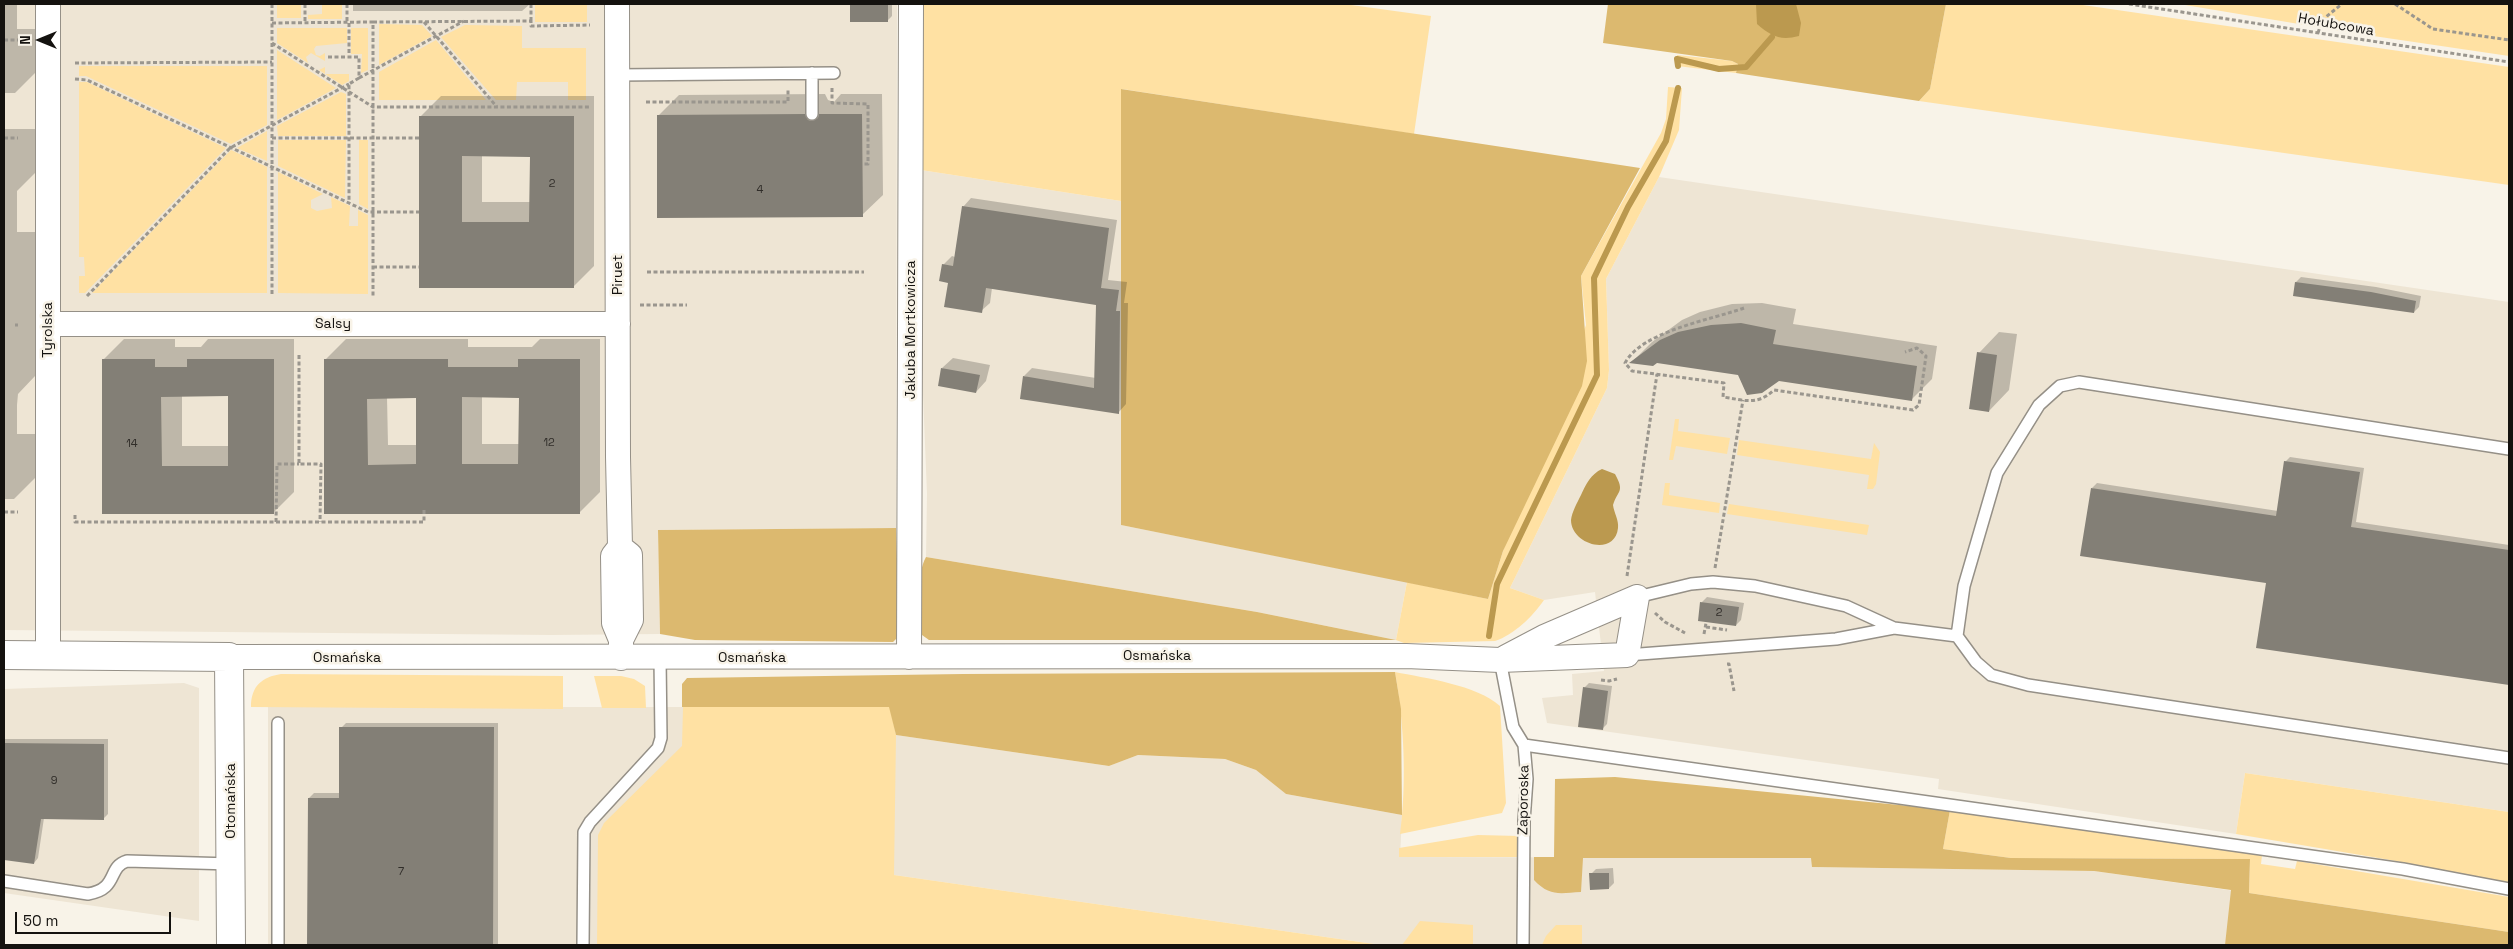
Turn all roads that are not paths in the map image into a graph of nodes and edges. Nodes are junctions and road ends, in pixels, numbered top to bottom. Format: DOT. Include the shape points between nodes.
graph roads {
  1 [pos="48,4"];
  2 [pos="617,4"];
  3 [pos="911,4"];
  4 [pos="812,73"];
  5 [pos="834,73"];
  6 [pos="617,75"];
  7 [pos="812,114"];
  8 [pos="48,324"];
  9 [pos="618,324"];
  10 [pos="2509,449"];
  11 [pos="1637,597"];
  12 [pos="1894,628"];
  13 [pos="1957,636"];
  14 [pos="621,649"];
  15 [pos="4,655"];
  16 [pos="48,656"];
  17 [pos="229,657"];
  18 [pos="909,657"];
  19 [pos="660,658"];
  20 [pos="1500,660"];
  21 [pos="1626,666"];
  22 [pos="278,723"];
  23 [pos="1524,746"];
  24 [pos="2509,758"];
  25 [pos="231,864"];
  26 [pos="4,882"];
  27 [pos="2509,889"];
  28 [pos="231,945"];
  29 [pos="278,945"];
  30 [pos="583,945"];
  31 [pos="1523,945"];
  1 -- 8 [label="street, Tyrolska"];
  2 -- 6 [label="street, Piruet"];
  3 -- 18 [label="street, Jakuba Mortkowicza"];
  4 -- 5 [label="lane"];
  4 -- 6 [label="lane"];
  4 -- 7 [label="lane"];
  6 -- 9 [label="street, Piruet"];
  8 -- 9 [label="street, Salsy"];
  8 -- 16 [label="street, Tyrolska"];
  9 -- 14 [label="street, Piruet" via="620,547 613,556 613,566 614,623"];
  10 -- 13 [label="lane" via="2079,382 2060,386 2039,405 1997,472 1964,586"];
  11 -- 12 [label="lane" via="1691,584 1713,582 1755,586 1846,606"];
  11 -- 20 [label="street" via="1544,637"];
  11 -- 21 [label="street"];
  12 -- 13 [label="lane"];
  12 -- 21 [label="lane" via="1836,639"];
  13 -- 24 [label="lane" via="1976,662 1991,675 2028,685"];
  14 -- 17 [label="street, Osmańska"];
  14 -- 19 [label="street, Osmańska"];
  15 -- 16 [label="street, Osmańska"];
  16 -- 17 [label="street, Osmańska"];
  17 -- 25 [label="street, Otomańska"];
  18 -- 19 [label="street, Osmańska"];
  18 -- 20 [label="street, Osmańska" via="1406,656"];
  19 -- 30 [label="lane" via="661,738 658,748 584,832"];
  20 -- 21 [label="street, Osmańska" via="1598,656"];
  20 -- 23 [label="lane, Zaporoska" via="1513,728"];
  22 -- 29 [label="lane"];
  23 -- 27 [label="lane" via="2403,869"];
  23 -- 31 [label="lane, Zaporoska" via="1527,779"];
  25 -- 26 [label="lane" via="127,861 116,869 108,886 100,892 88,894"];
  25 -- 28 [label="street, Otomańska"];
}
